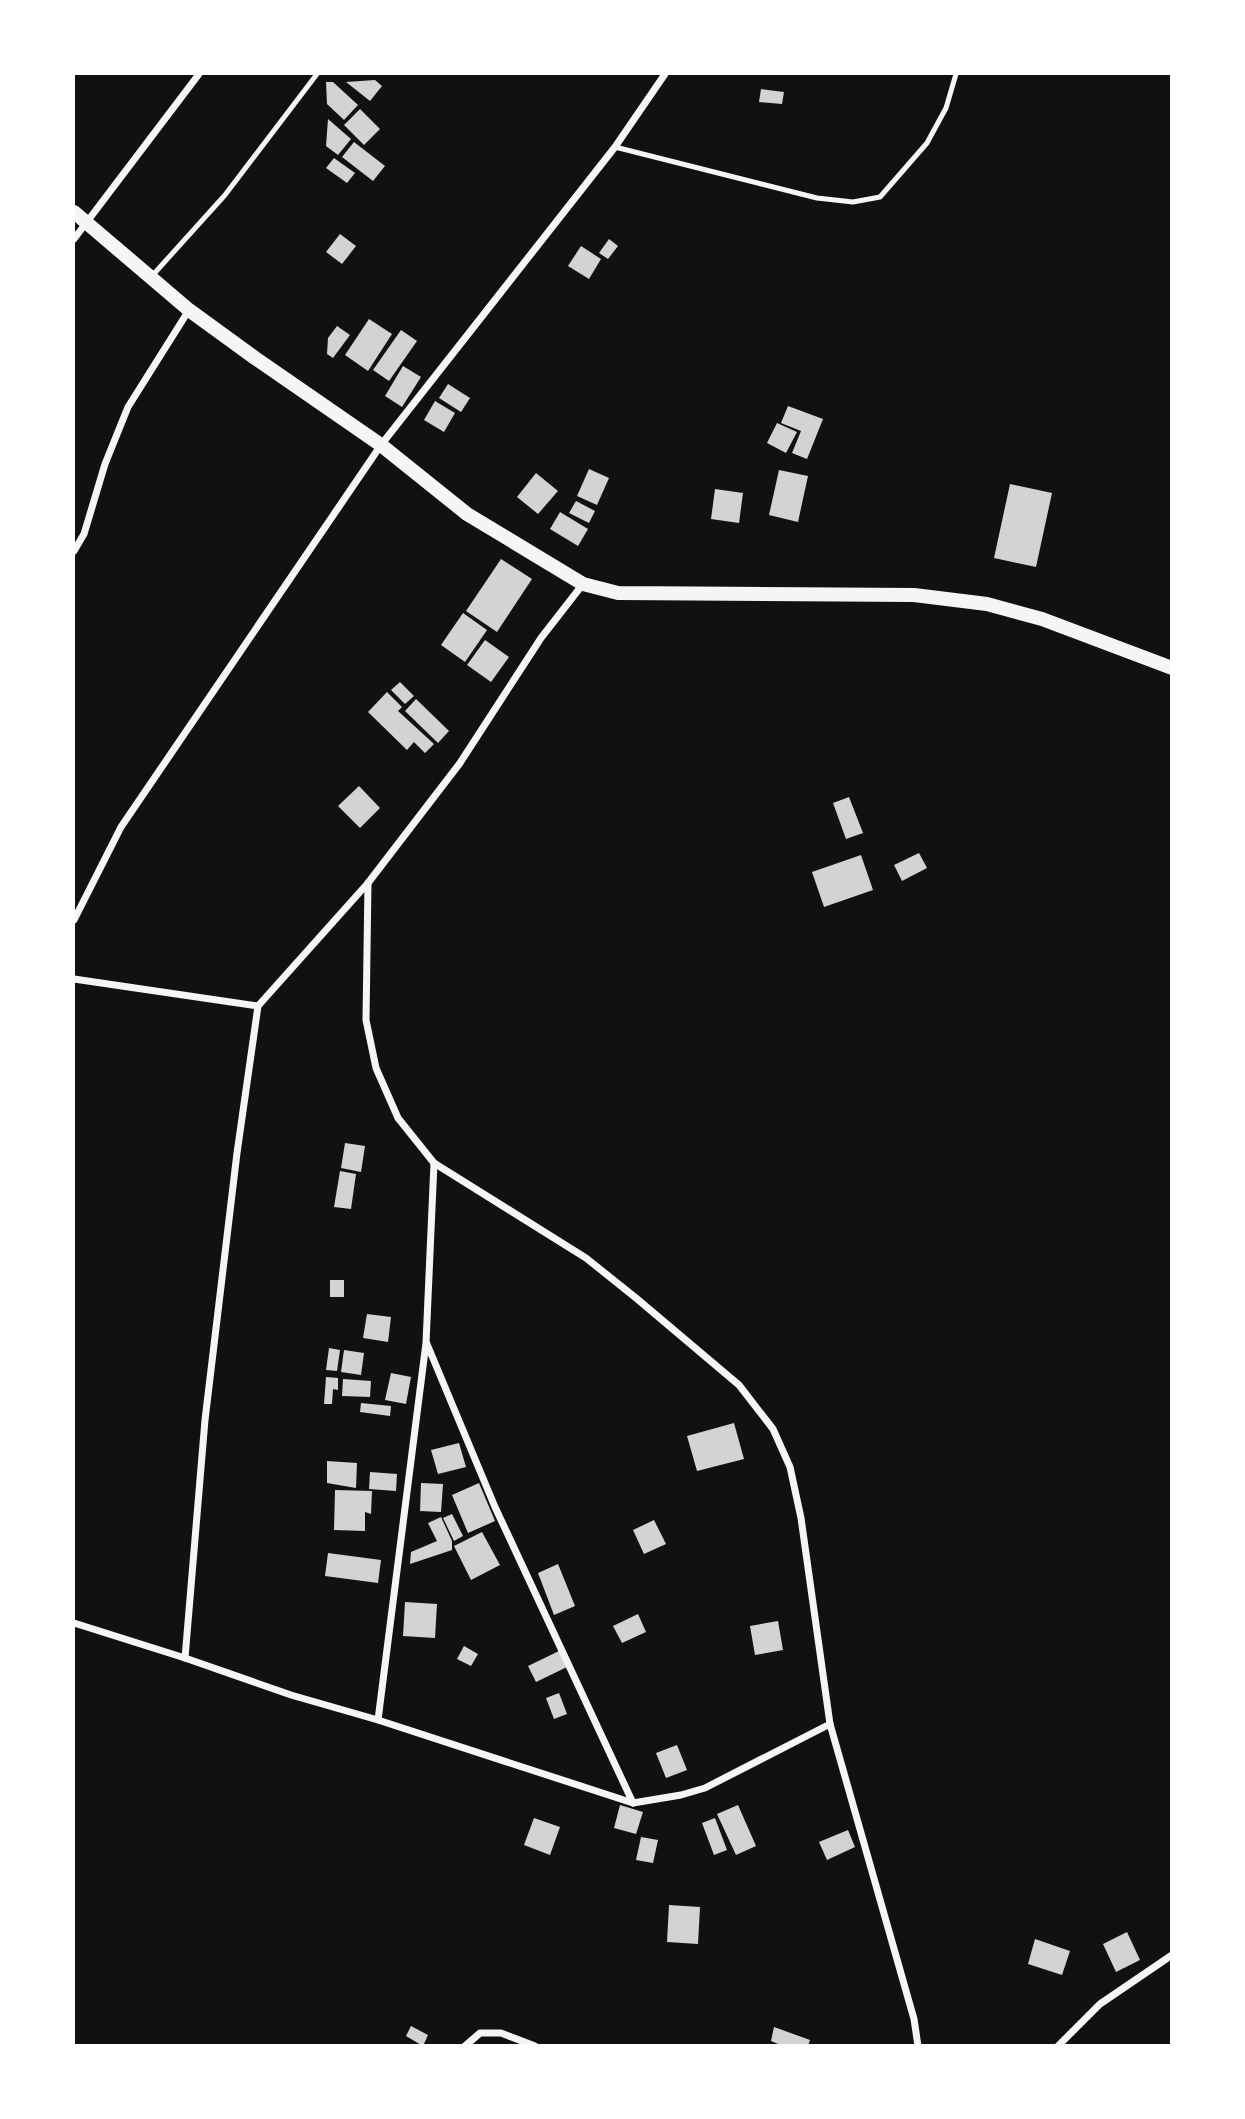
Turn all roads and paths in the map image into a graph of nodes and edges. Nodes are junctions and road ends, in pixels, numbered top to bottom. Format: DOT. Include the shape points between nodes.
graph roads {
  1 [pos="200,74"];
  2 [pos="317,74"];
  3 [pos="665,74"];
  4 [pos="956,74"];
  5 [pos="615,147"];
  6 [pos="74,212"];
  7 [pos="85,222"];
  8 [pos="74,239"];
  9 [pos="150,276"];
  10 [pos="189,310"];
  11 [pos="381,445"];
  12 [pos="74,551"];
  13 [pos="583,584"];
  14 [pos="1171,668"];
  15 [pos="368,883"];
  16 [pos="74,920"];
  17 [pos="74,979"];
  18 [pos="258,1006"];
  19 [pos="434,1163"];
  20 [pos="426,1343"];
  21 [pos="74,1623"];
  22 [pos="185,1658"];
  23 [pos="378,1720"];
  24 [pos="830,1724"];
  25 [pos="634,1803"];
  26 [pos="1171,1955"];
  27 [pos="465,2046"];
  28 [pos="535,2046"];
  29 [pos="918,2046"];
  30 [pos="1058,2046"];
  1 -- 7 [label="street"];
  2 -- 9 [label="lane" via="225,195"];
  3 -- 5 [label="street"];
  4 -- 5 [label="lane" via="946,108 927,144 880,197 853,202 817,198"];
  5 -- 11 [label="street"];
  6 -- 7 [label="main road"];
  7 -- 8 [label="street"];
  7 -- 9 [label="main road"];
  9 -- 10 [label="main road"];
  10 -- 11 [label="main road"];
  10 -- 12 [label="street" via="128,407"];
  11 -- 13 [label="main road" via="467,514"];
  11 -- 16 [label="street" via="121,827"];
  13 -- 14 [label="main road" via="618,593 914,595 987,604 1042,619"];
  13 -- 15 [label="street" via="541,638 460,763"];
  15 -- 18 [label="street"];
  15 -- 19 [label="street" via="366,1020 376,1068 398,1118"];
  17 -- 18 [label="street"];
  18 -- 22 [label="street" via="205,1420"];
  19 -- 20 [label="street"];
  19 -- 24 [label="street" via="586,1258 739,1385 773,1429 790,1467 801,1518"];
  20 -- 23 [label="street"];
  20 -- 25 [label="street" via="495,1507"];
  21 -- 22 [label="street"];
  22 -- 23 [label="street"];
  23 -- 25 [label="street"];
  24 -- 25 [label="street" via="705,1788"];
  24 -- 29 [label="street"];
  26 -- 30 [label="street" via="1100,2004"];
  27 -- 28 [label="street" via="480,2033 501,2033"];
}
